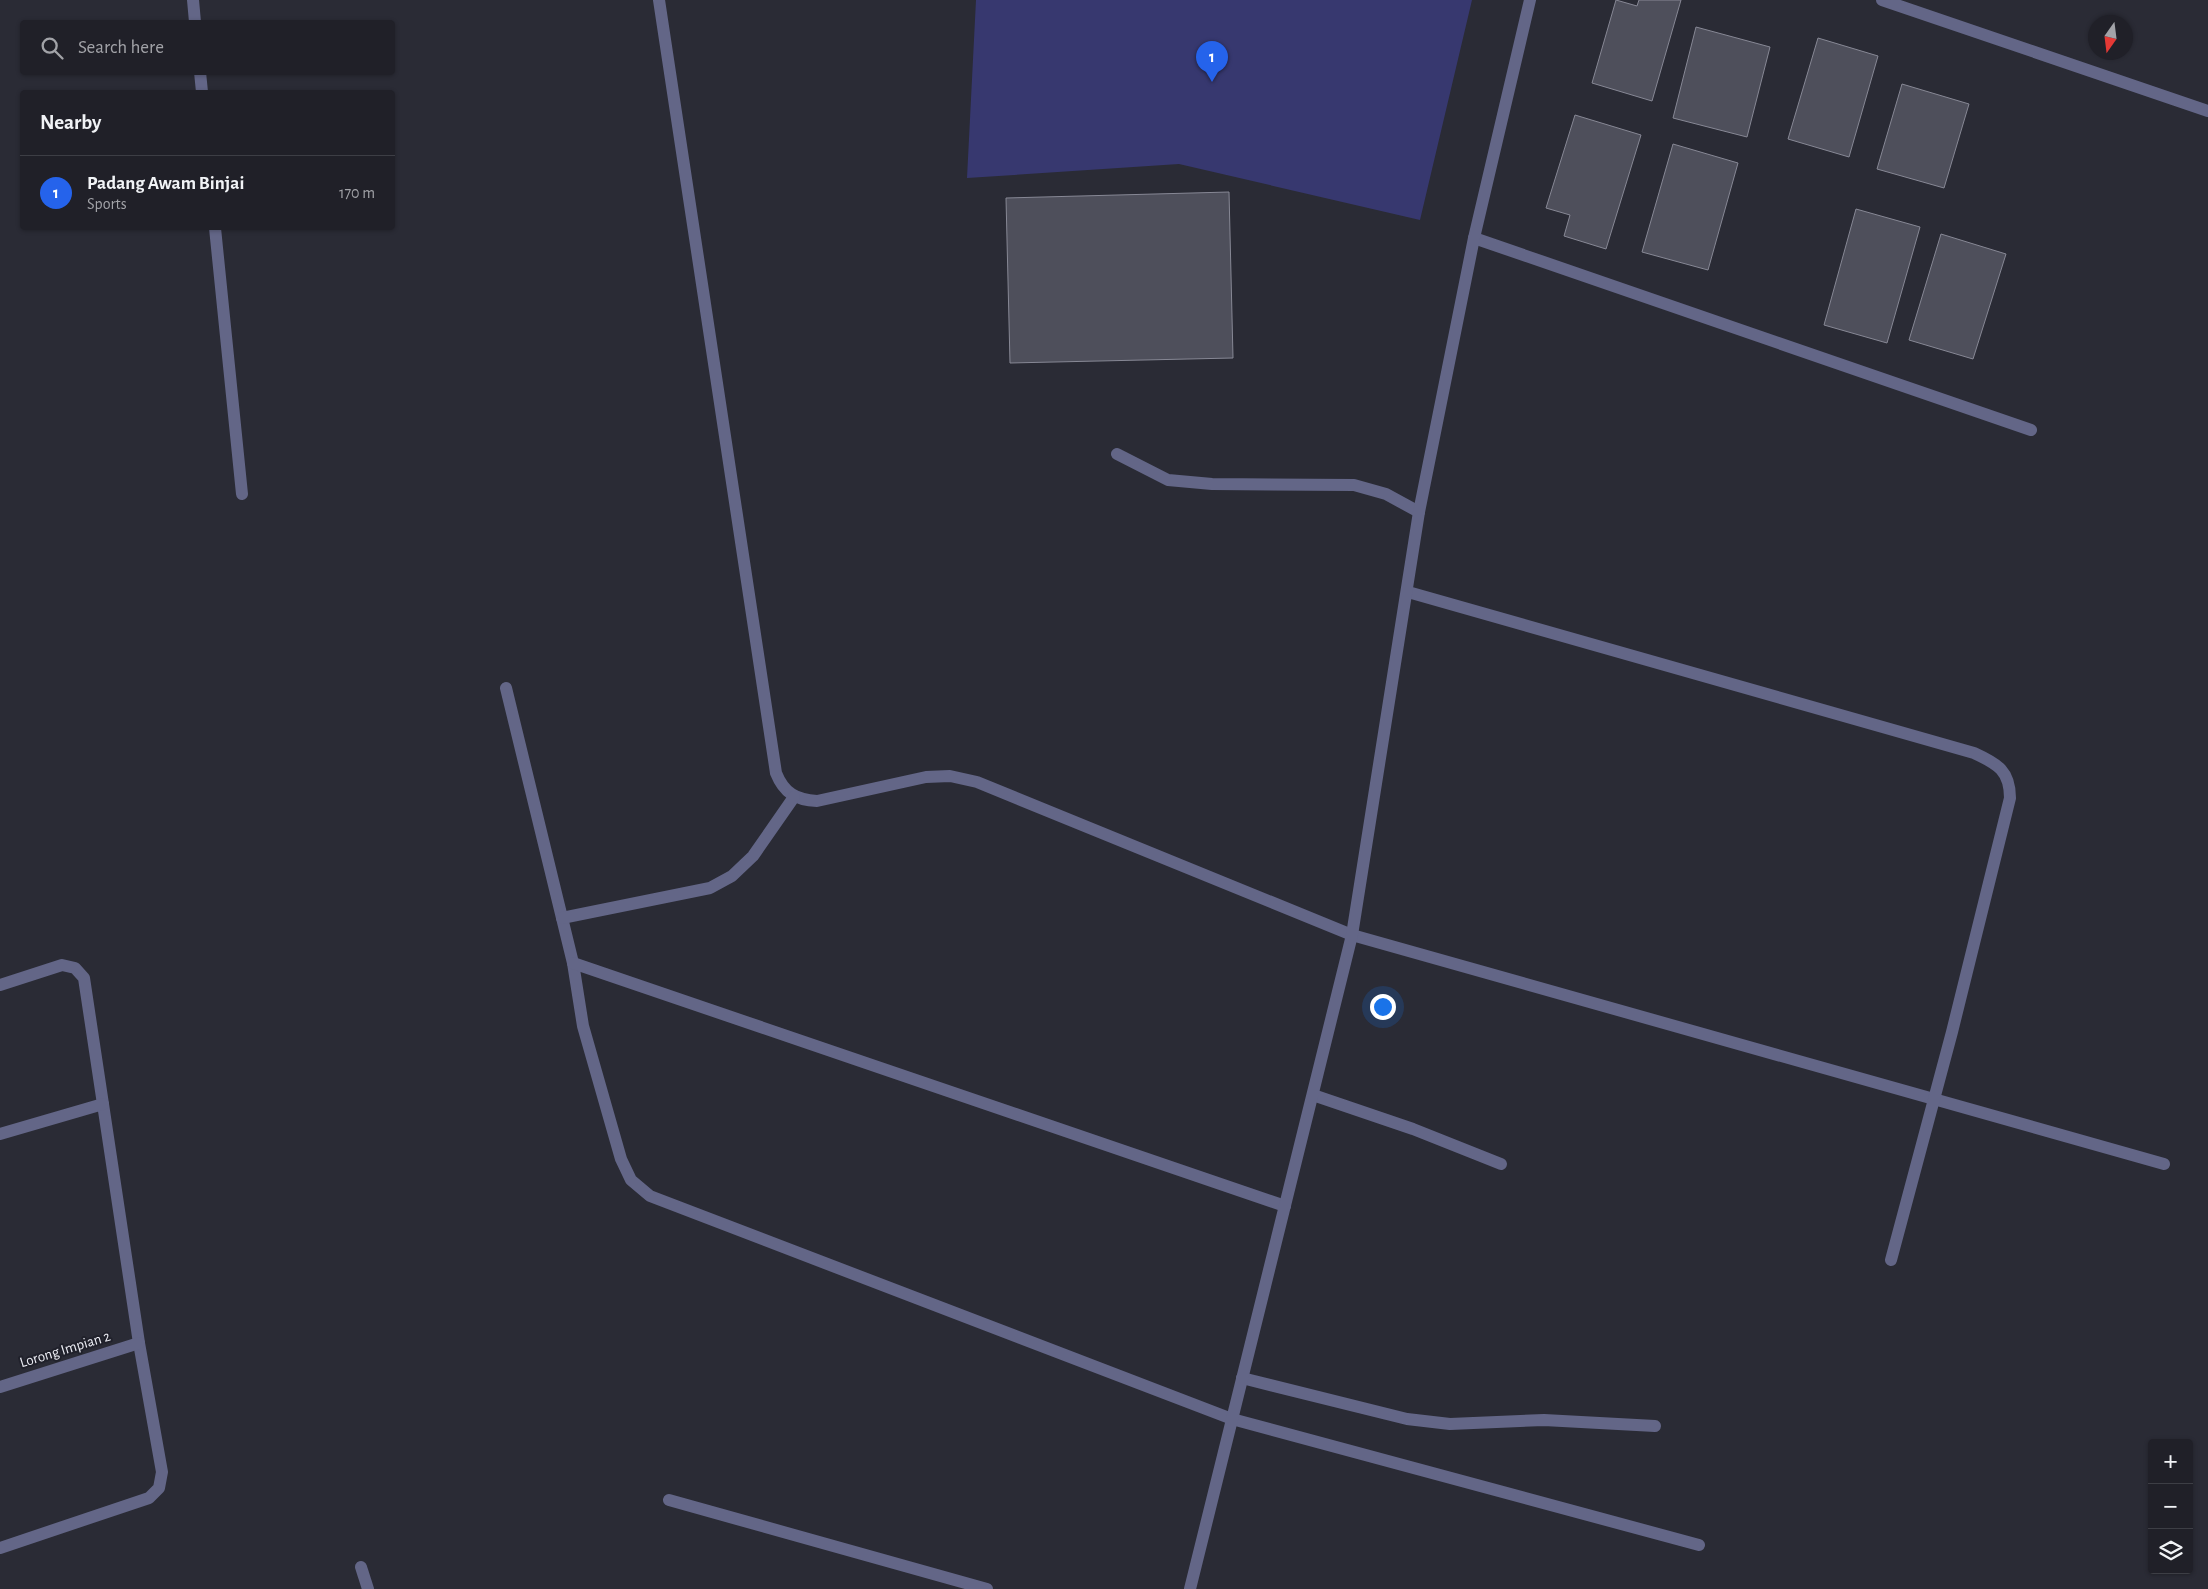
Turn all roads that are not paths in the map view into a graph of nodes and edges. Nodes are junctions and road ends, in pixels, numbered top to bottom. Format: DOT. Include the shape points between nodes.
graph roads {
  1 [pos="193,0"];
  2 [pos="658,0"];
  3 [pos="1530,0"];
  4 [pos="1882,0"];
  5 [pos="195,20"];
  6 [pos="200,75"];
  7 [pos="202,90"];
  8 [pos="2208,111"];
  9 [pos="215,230"];
  10 [pos="1474,238"];
  11 [pos="2031,430"];
  12 [pos="1117,454"];
  13 [pos="242,494"];
  14 [pos="1419,512"];
  15 [pos="1408,592"];
  16 [pos="506,688"];
  17 [pos="794,798"];
  18 [pos="562,918"];
  19 [pos="1352,935"];
  20 [pos="573,963"];
  21 [pos="0,985"];
  22 [pos="1313,1095"];
  23 [pos="1934,1098"];
  24 [pos="103,1104"];
  25 [pos="0,1134"];
  26 [pos="1501,1164"];
  27 [pos="2164,1164"];
  28 [pos="1286,1206"];
  29 [pos="1891,1260"];
  30 [pos="139,1343"];
  31 [pos="1242,1378"];
  32 [pos="0,1387"];
  33 [pos="1232,1419"];
  34 [pos="1655,1426"];
  35 [pos="670,1500"];
  36 [pos="1699,1545"];
  37 [pos="0,1548"];
  38 [pos="361,1567"];
  39 [pos="368,1589"];
  40 [pos="987,1589"];
  41 [pos="1190,1589"];
  1 -- 5 [label="street"];
  2 -- 17 [label="street" via="776,772 780,783"];
  3 -- 10 [label="street"];
  4 -- 8 [label="street"];
  6 -- 7 [label="street"];
  9 -- 13 [label="street"];
  10 -- 11 [label="street"];
  10 -- 14 [label="street"];
  12 -- 14 [label="street" via="1168,480 1212,484 1354,485 1386,494"];
  14 -- 15 [label="street"];
  15 -- 19 [label="street"];
  15 -- 23 [label="street" via="1974,753 2003,770 2010,782 2010,798"];
  16 -- 18 [label="street"];
  17 -- 18 [label="street" via="754,856 732,876 710,888"];
  17 -- 19 [label="street" via="818,801 926,777 950,776 977,782"];
  18 -- 20 [label="street"];
  19 -- 22 [label="street"];
  19 -- 23 [label="street"];
  20 -- 28 [label="street"];
  20 -- 33 [label="street" via="583,1026 621,1158 631,1180 650,1196"];
  21 -- 24 [label="street" via="62,965 75,968 84,978"];
  22 -- 26 [label="street" via="1414,1129"];
  22 -- 28 [label="street"];
  23 -- 27 [label="street"];
  23 -- 29 [label="street"];
  24 -- 25 [label="street"];
  24 -- 30 [label="street"];
  28 -- 31 [label="street"];
  30 -- 32 [label="street, Lorong Impian 2"];
  30 -- 37 [label="street" via="162,1472 159,1488 149,1498"];
  31 -- 33 [label="street"];
  31 -- 34 [label="street" via="1407,1419 1450,1424 1544,1420"];
  33 -- 36 [label="street"];
  33 -- 41 [label="street"];
  35 -- 40 [label="street"];
  38 -- 39 [label="street"];
}
